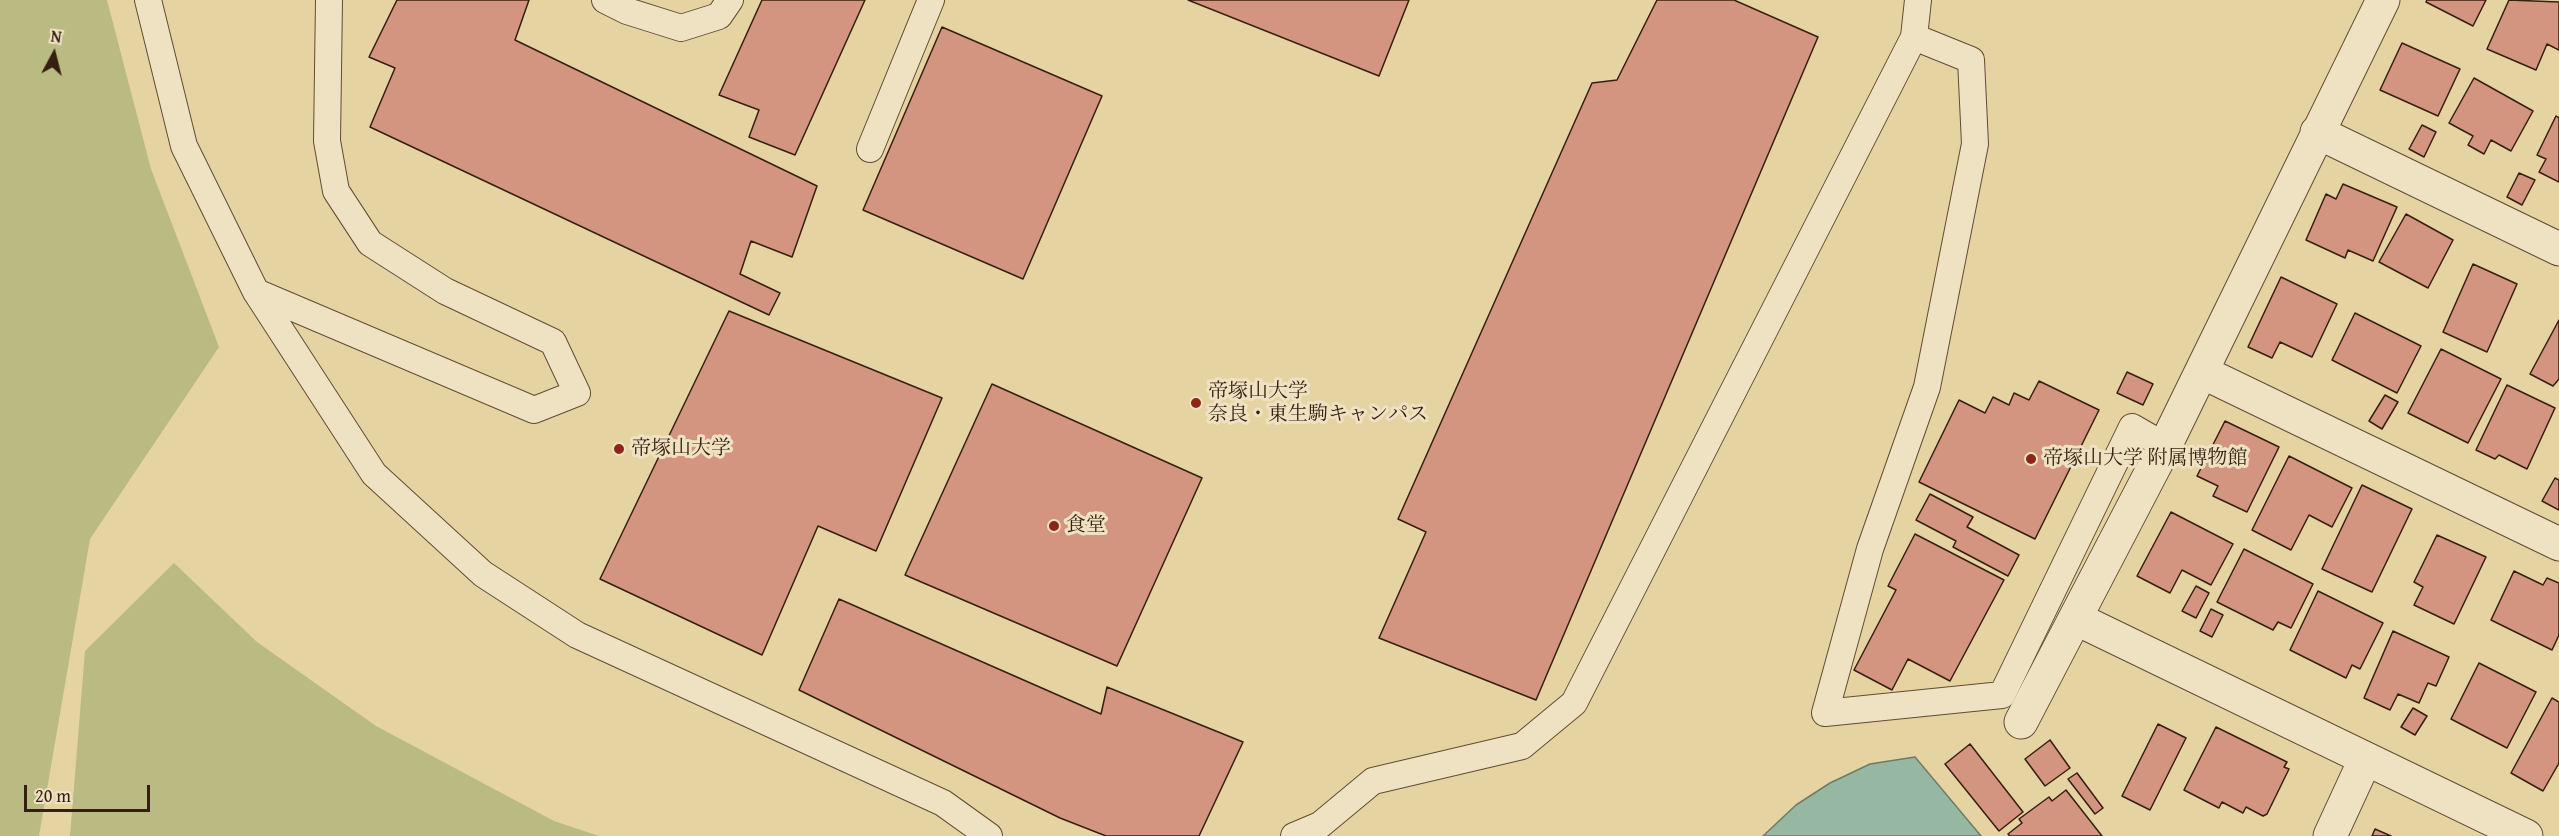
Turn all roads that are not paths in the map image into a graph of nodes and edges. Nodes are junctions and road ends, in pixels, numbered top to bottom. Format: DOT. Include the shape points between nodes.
graph roads {
  1 [pos="329,0"];
  2 [pos="604,0"];
  3 [pos="730,0"];
  4 [pos="931,0"];
  5 [pos="1918,0"];
  6 [pos="2383,0"];
  7 [pos="146,2"];
  8 [pos="1914,38"];
  9 [pos="2317,132"];
  10 [pos="870,149"];
  11 [pos="2559,249"];
  12 [pos="256,292"];
  13 [pos="2202,372"];
  14 [pos="2165,446"];
  15 [pos="2559,544"];
  16 [pos="2077,619"];
  17 [pos="2021,722"];
  18 [pos="2365,760"];
  19 [pos="989,836"];
  20 [pos="1294,836"];
  21 [pos="2330,836"];
  22 [pos="2526,836"];
  1 -- 12 [label="lane" via="327,141 336,191 370,243 446,291 553,342 577,393 534,410"];
  2 -- 3 [label="lane" via="681,28 719,16"];
  4 -- 10 [label="lane"];
  5 -- 8 [label="lane"];
  6 -- 9 [label="street"];
  7 -- 12 [label="lane" via="184,146"];
  8 -- 14 [label="lane" via="1971,60 1975,144 1927,387 1870,549 1825,713 2002,696 2132,427"];
  8 -- 20 [label="lane" via="1574,703 1522,746 1373,781 1320,825"];
  9 -- 11 [label="street"];
  9 -- 13 [label="street"];
  12 -- 19 [label="lane" via="374,474 483,574 577,635 943,803"];
  13 -- 14 [label="street"];
  13 -- 15 [label="street"];
  14 -- 16 [label="street"];
  16 -- 17 [label="street"];
  16 -- 18 [label="street"];
  18 -- 21 [label="street"];
  18 -- 22 [label="street"];
}
